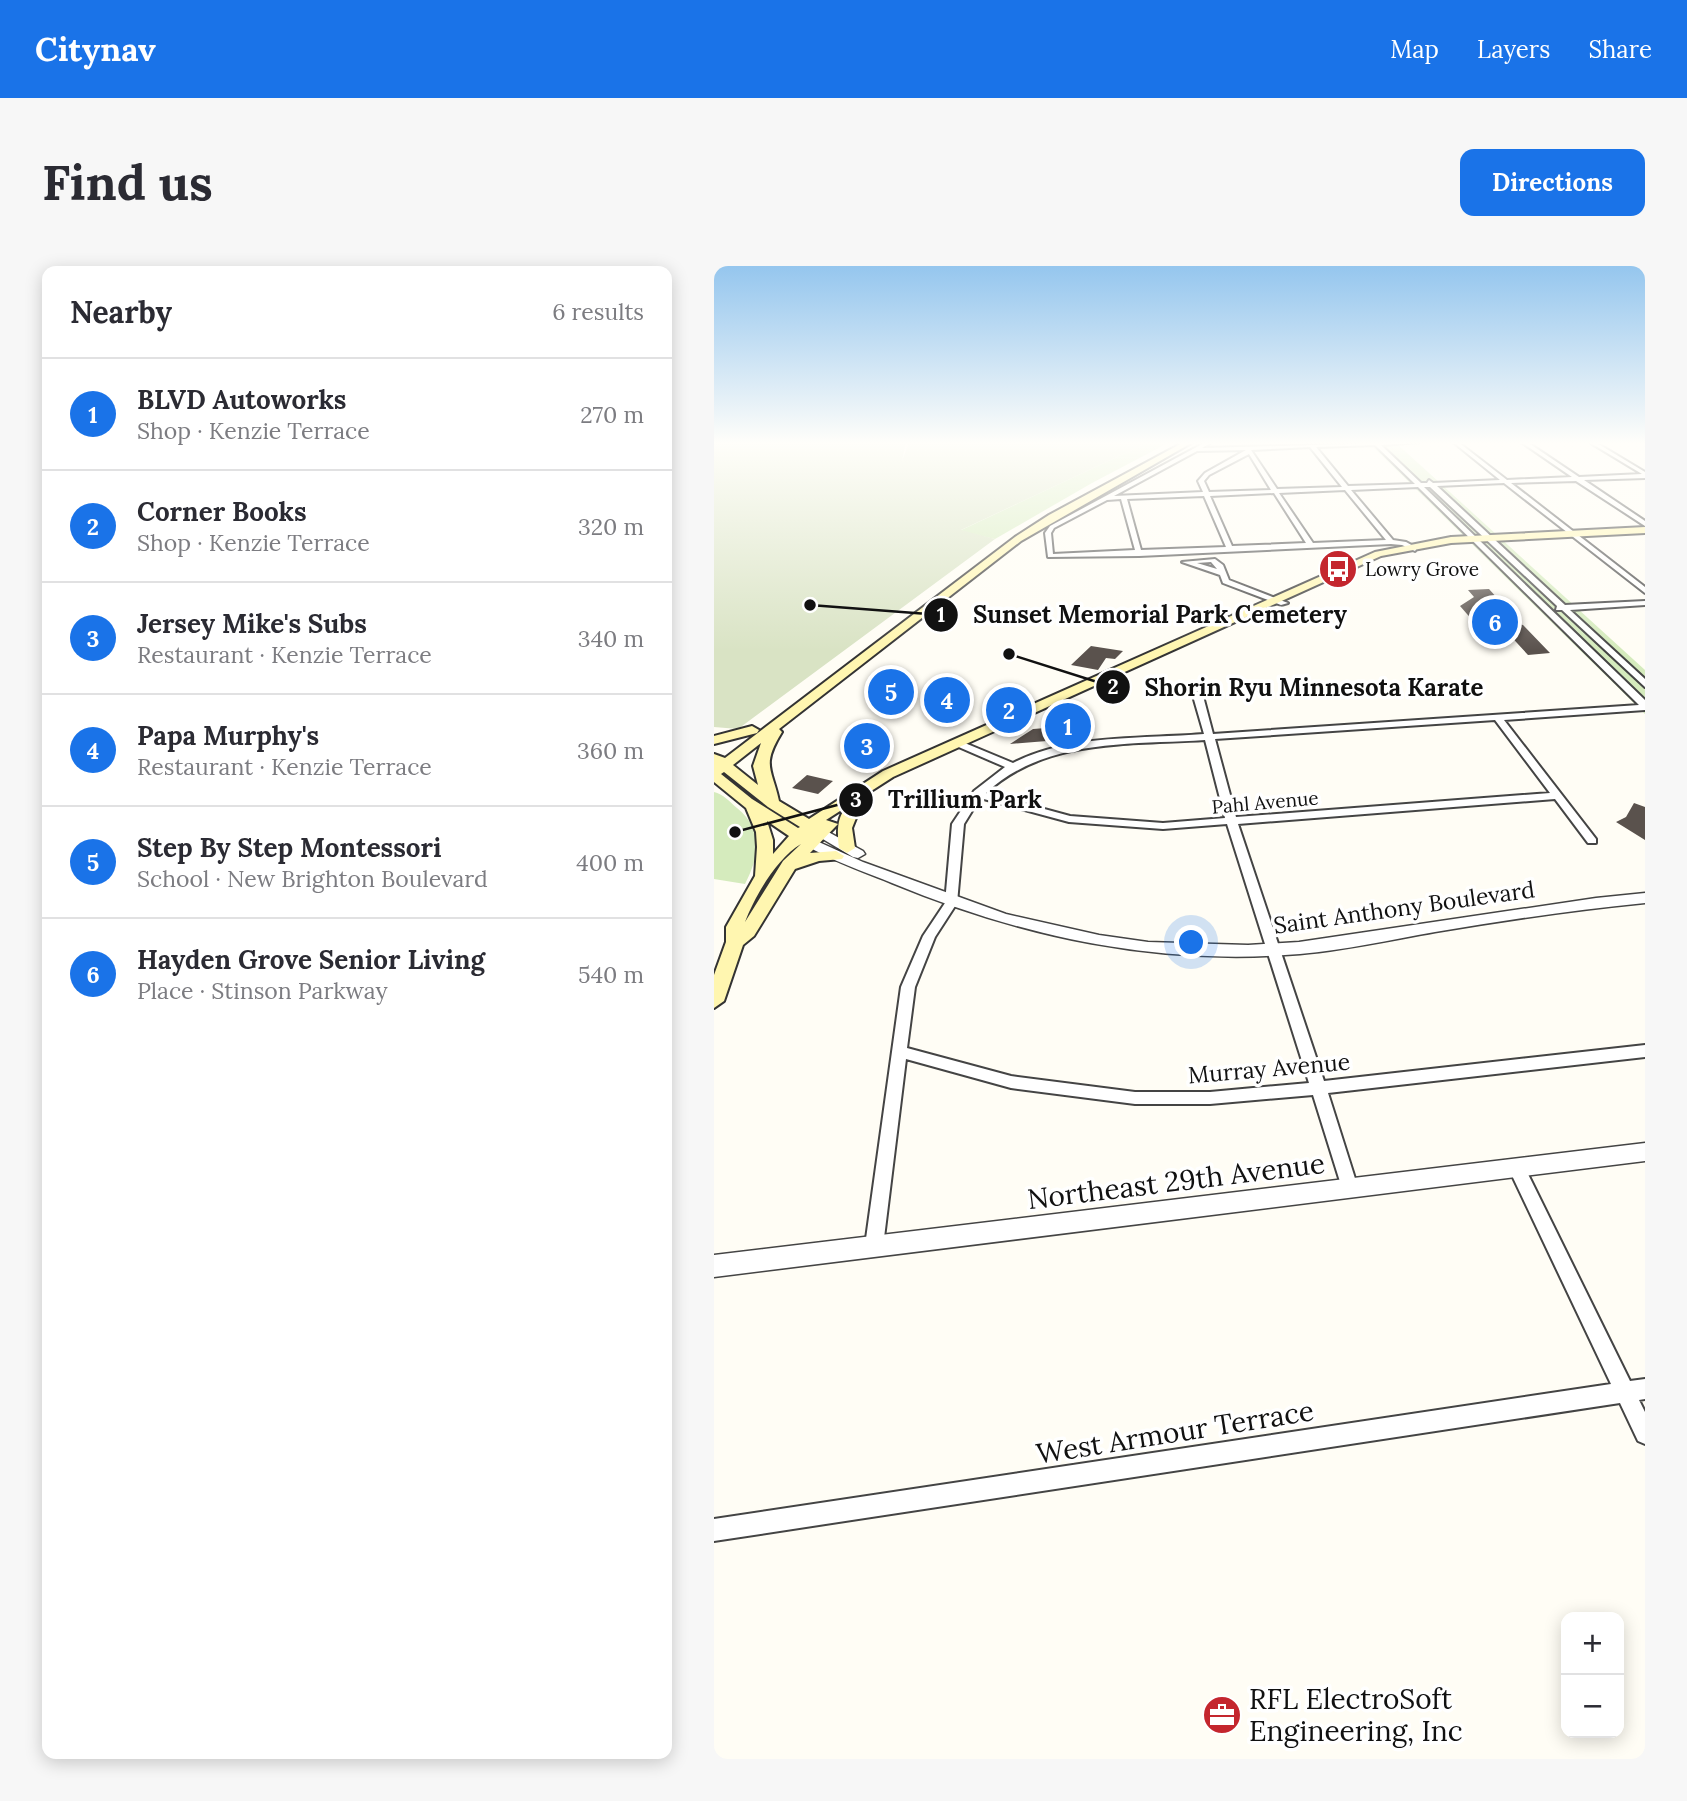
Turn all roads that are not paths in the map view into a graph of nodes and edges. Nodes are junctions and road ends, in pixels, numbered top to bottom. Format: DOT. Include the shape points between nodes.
graph roads {
  1 [pos="1054,512"];
  2 [pos="1063,512"];
  3 [pos="1079,512"];
  4 [pos="1128,512"];
  5 [pos="1213,512"];
  6 [pos="1289,512"];
  7 [pos="1368,512"];
  8 [pos="1446,512"];
  9 [pos="1461,512"];
  10 [pos="1544,512"];
  11 [pos="1627,512"];
  12 [pos="1645,524"];
  13 [pos="1645,530"];
  14 [pos="1572,534"];
  15 [pos="1489,538"];
  16 [pos="1474,539"];
  17 [pos="1395,542"];
  18 [pos="1311,546"];
  19 [pos="1413,547"];
  20 [pos="1230,550"];
  21 [pos="1139,554"];
  22 [pos="1222,573"];
  23 [pos="1645,591"];
  24 [pos="1279,601"];
  25 [pos="1645,603"];
  26 [pos="1564,608"];
  27 [pos="1546,609"];
  28 [pos="1645,684"];
  29 [pos="1198,696"];
  30 [pos="1645,706"];
  31 [pos="1497,717"];
  32 [pos="780,723"];
  33 [pos="752,730"];
  34 [pos="1211,738"];
  35 [pos="714,740"];
  36 [pos="963,745"];
  37 [pos="716,764"];
  38 [pos="1013,768"];
  39 [pos="979,794"];
  40 [pos="1557,796"];
  41 [pos="747,802"];
  42 [pos="773,804"];
  43 [pos="853,808"];
  44 [pos="1232,822"];
  45 [pos="809,834"];
  46 [pos="1592,841"];
  47 [pos="841,852"];
  48 [pos="789,865"];
  49 [pos="758,880"];
  50 [pos="1645,898"];
  51 [pos="951,903"];
  52 [pos="735,942"];
  53 [pos="1276,949"];
  54 [pos="714,1001"];
  55 [pos="1645,1051"];
  56 [pos="900,1052"];
  57 [pos="1318,1088"];
  58 [pos="1645,1152"];
  59 [pos="1516,1167"];
  60 [pos="1350,1188"];
  61 [pos="874,1246"];
  62 [pos="714,1266"];
  63 [pos="1635,1391"];
  64 [pos="1645,1434"];
  65 [pos="714,1530"];
  1 -- 33 [label="main road" via="1024,528"];
  2 -- 32 [label="main road" via="1018,539"];
  3 -- 21 [label="street" via="1049,530 1052,558"];
  4 -- 21 [label="street"];
  5 -- 20 [label="street"];
  6 -- 18 [label="street"];
  7 -- 17 [label="street"];
  8 -- 16 [label="street"];
  9 -- 15 [label="street"];
  10 -- 14 [label="street"];
  11 -- 12 [label="street"];
  13 -- 14 [label="main road"];
  14 -- 15 [label="main road"];
  14 -- 23 [label="street"];
  15 -- 16 [label="main road"];
  15 -- 26 [label="street"];
  16 -- 19 [label="main road"];
  16 -- 27 [label="street"];
  17 -- 18 [label="street"];
  17 -- 19 [label="street"];
  18 -- 20 [label="street"];
  19 -- 24 [label="main road" via="1364,559"];
  20 -- 21 [label="street"];
  22 -- 24 [label="street" via="1230,583"];
  24 -- 36 [label="main road"];
  25 -- 26 [label="street"];
  26 -- 27 [label="street"];
  26 -- 28 [label="street"];
  27 -- 30 [label="street"];
  29 -- 34 [label="street"];
  30 -- 31 [label="street"];
  31 -- 34 [label="street"];
  31 -- 40 [label="street"];
  32 -- 37 [label="main road"];
  32 -- 42 [label="main road" via="763,751 760,766 761,782"];
  33 -- 35 [label="main road"];
  33 -- 37 [label="main road"];
  34 -- 38 [label="street" via="1060,749 1028,758"];
  34 -- 44 [label="street"];
  36 -- 38 [label="street"];
  36 -- 43 [label="main road"];
  36 -- 45 [label="main road" via="864,787"];
  37 -- 41 [label="main road, Saint Anthony Boulevard"];
  37 -- 42 [label="main road, Saint Anthony Boulevard"];
  38 -- 39 [label="street"];
  39 -- 44 [label="street, Pahl Avenue" via="1040,813 1100,823"];
  39 -- 51 [label="street" via="958,824"];
  40 -- 44 [label="street, Pahl Avenue"];
  40 -- 46 [label="street"];
  41 -- 45 [label="main road, Saint Anthony Boulevard"];
  41 -- 49 [label="main road" via="763,825 767,843"];
  42 -- 45 [label="main road, Saint Anthony Boulevard"];
  43 -- 45 [label="main road"];
  43 -- 47 [label="main road"];
  44 -- 53 [label="street"];
  45 -- 47 [label="street, Saint Anthony Boulevard"];
  45 -- 48 [label="main road"];
  45 -- 49 [label="main road"];
  47 -- 48 [label="main road"];
  47 -- 51 [label="street, Saint Anthony Boulevard" via="862,869"];
  48 -- 52 [label="main road" via="748,932"];
  49 -- 52 [label="main road" via="733,933"];
  50 -- 53 [label="street, Saint Anthony Boulevard"];
  51 -- 53 [label="street, Saint Anthony Boulevard" via="1030,928 1089,940 1178,950"];
  51 -- 56 [label="street" via="929,936 908,987"];
  52 -- 54 [label="main road"];
  53 -- 57 [label="street"];
  55 -- 57 [label="street, Murray Avenue"];
  56 -- 57 [label="street, Murray Avenue" via="1012,1082 1135,1098 1210,1098"];
  56 -- 61 [label="street"];
  57 -- 60 [label="street"];
  58 -- 59 [label="street, Northeast 29th Avenue"];
  59 -- 60 [label="street, Northeast 29th Avenue"];
  59 -- 63 [label="street"];
  60 -- 61 [label="street, Northeast 29th Avenue"];
  61 -- 62 [label="street, Northeast 29th Avenue"];
  63 -- 64 [label="street"];
  63 -- 65 [label="street, West Armour Terrace"];
}
